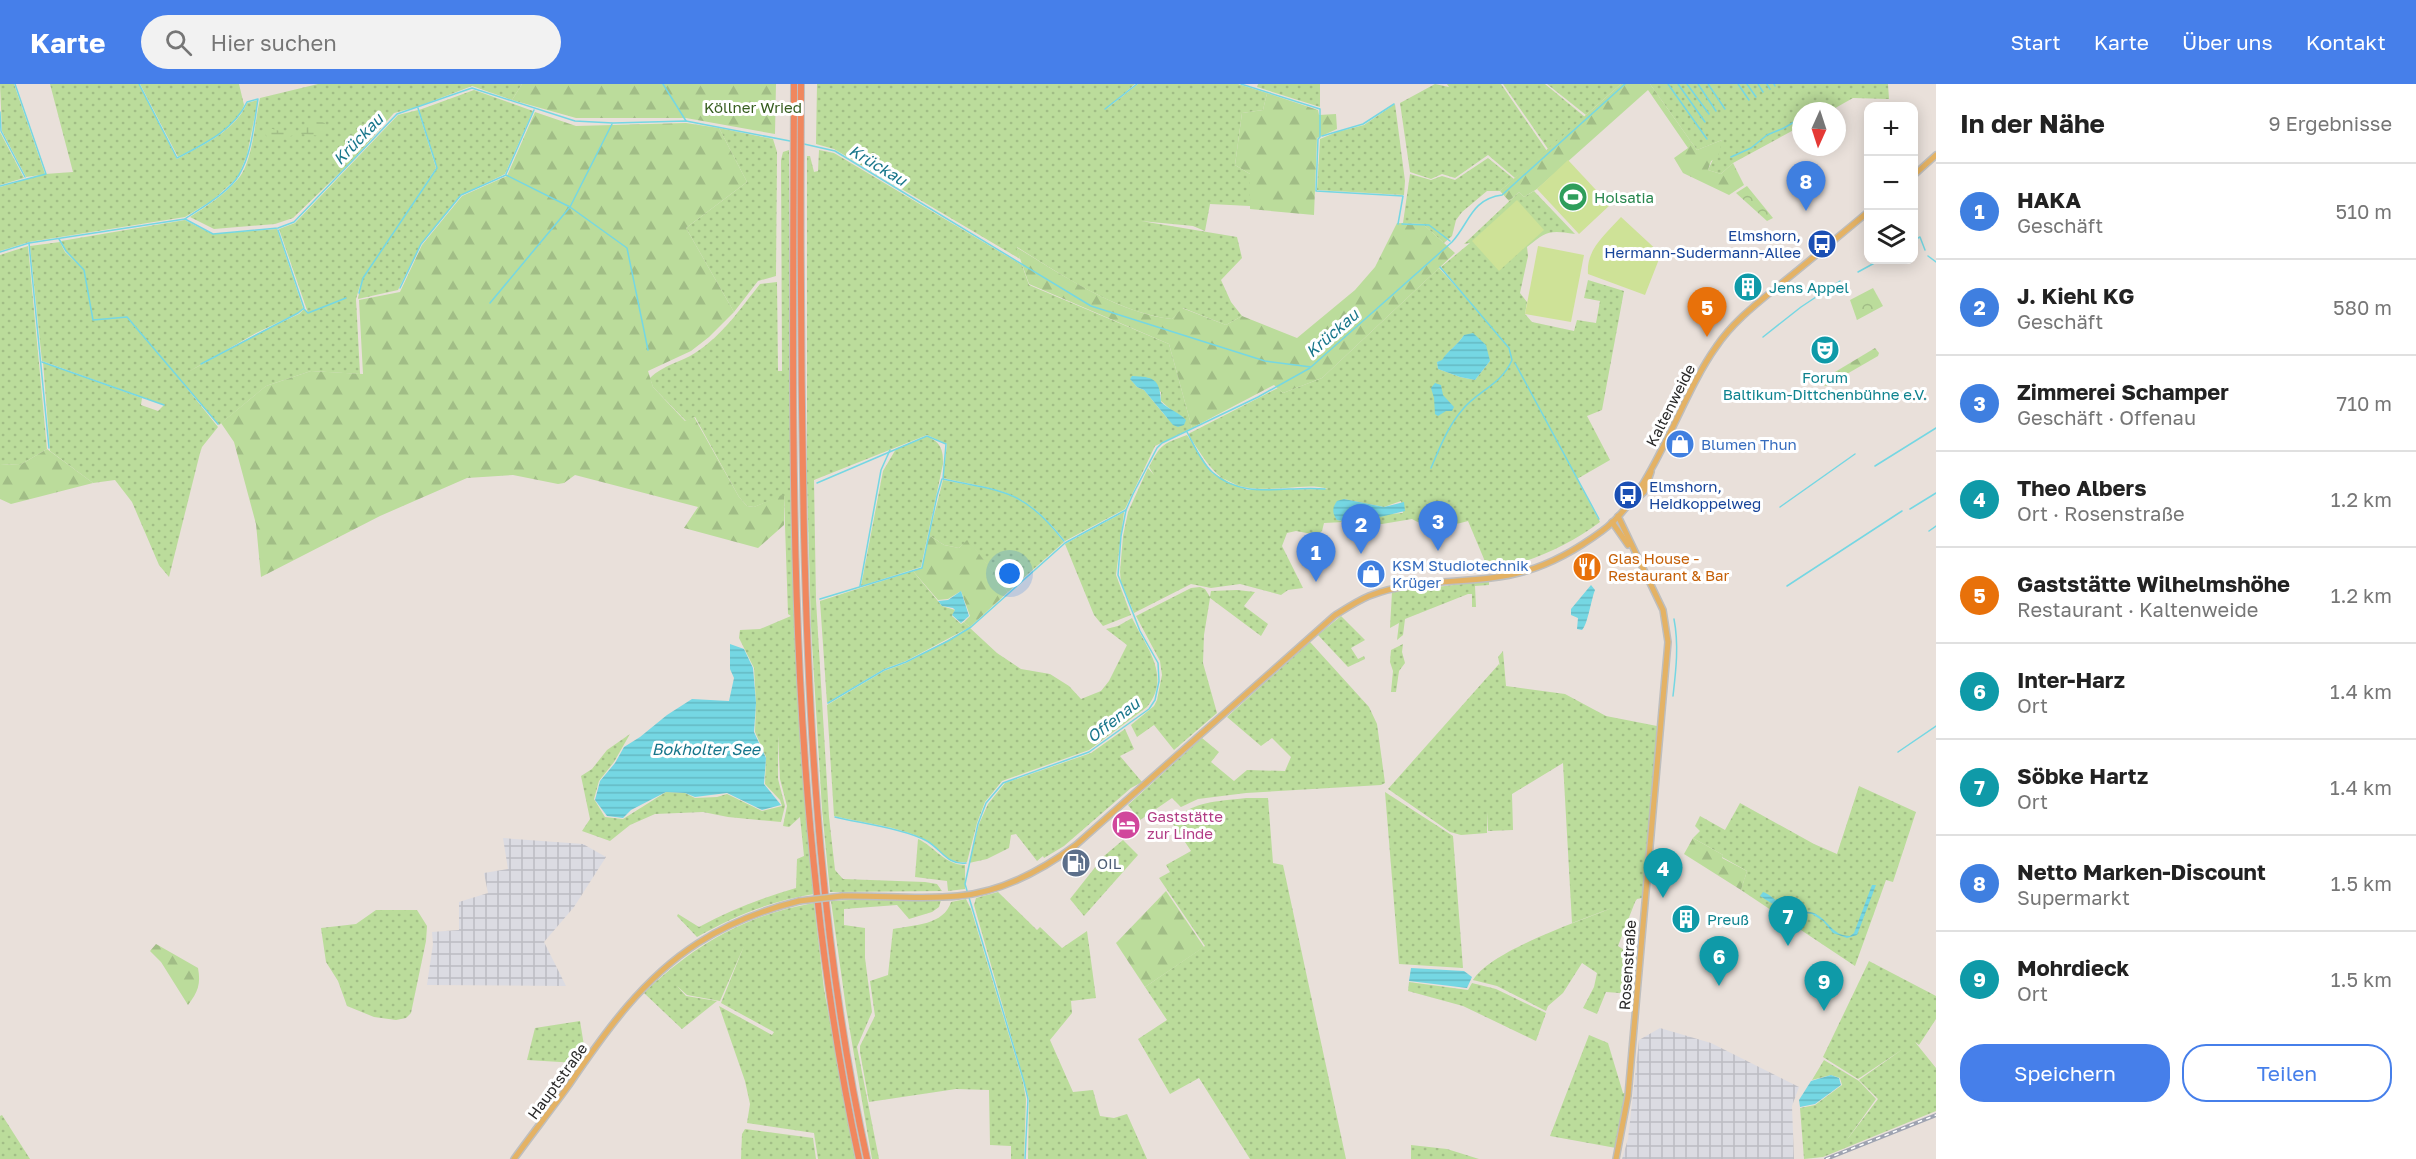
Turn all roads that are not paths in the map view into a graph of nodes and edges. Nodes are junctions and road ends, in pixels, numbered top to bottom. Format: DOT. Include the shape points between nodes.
graph roads {
  1 [pos="794,84"];
  2 [pos="801,84"];
  3 [pos="1936,155"];
  4 [pos="797,163"];
  5 [pos="1918,171"];
  6 [pos="1864,216"];
  7 [pos="1618,516"];
  8 [pos="1612,522"];
  9 [pos="1636,558"];
  10 [pos="842,896"];
  11 [pos="514,1159"];
  12 [pos="859,1159"];
  13 [pos="867,1159"];
  14 [pos="1616,1159"];
  1 -- 4 [label="highway"];
  2 -- 4 [label="highway"];
  3 -- 5 [label="main road"];
  4 -- 12 [label="highway" via="796,531 805,754 824,945"];
  4 -- 13 [label="highway" via="806,632 813,752 838,997"];
  6 -- 7 [label="main road, Kaltenweide" via="1751,309 1722,338 1653,465"];
  7 -- 8 [label="main road, Kaltenweide"];
  7 -- 9 [label="main road"];
  8 -- 9 [label="main road"];
  8 -- 10 [label="main road, Kaltenweide" via="1570,552 1526,571 1392,588 1354,603 1334,616 1076,845 1018,881 959,896"];
  9 -- 14 [label="main road, Rosenstraße" via="1668,627 1628,1096"];
  10 -- 11 [label="main road, Hauptstraße, bridge" via="799,901 757,913 699,942 655,977 619,1017"];
}
